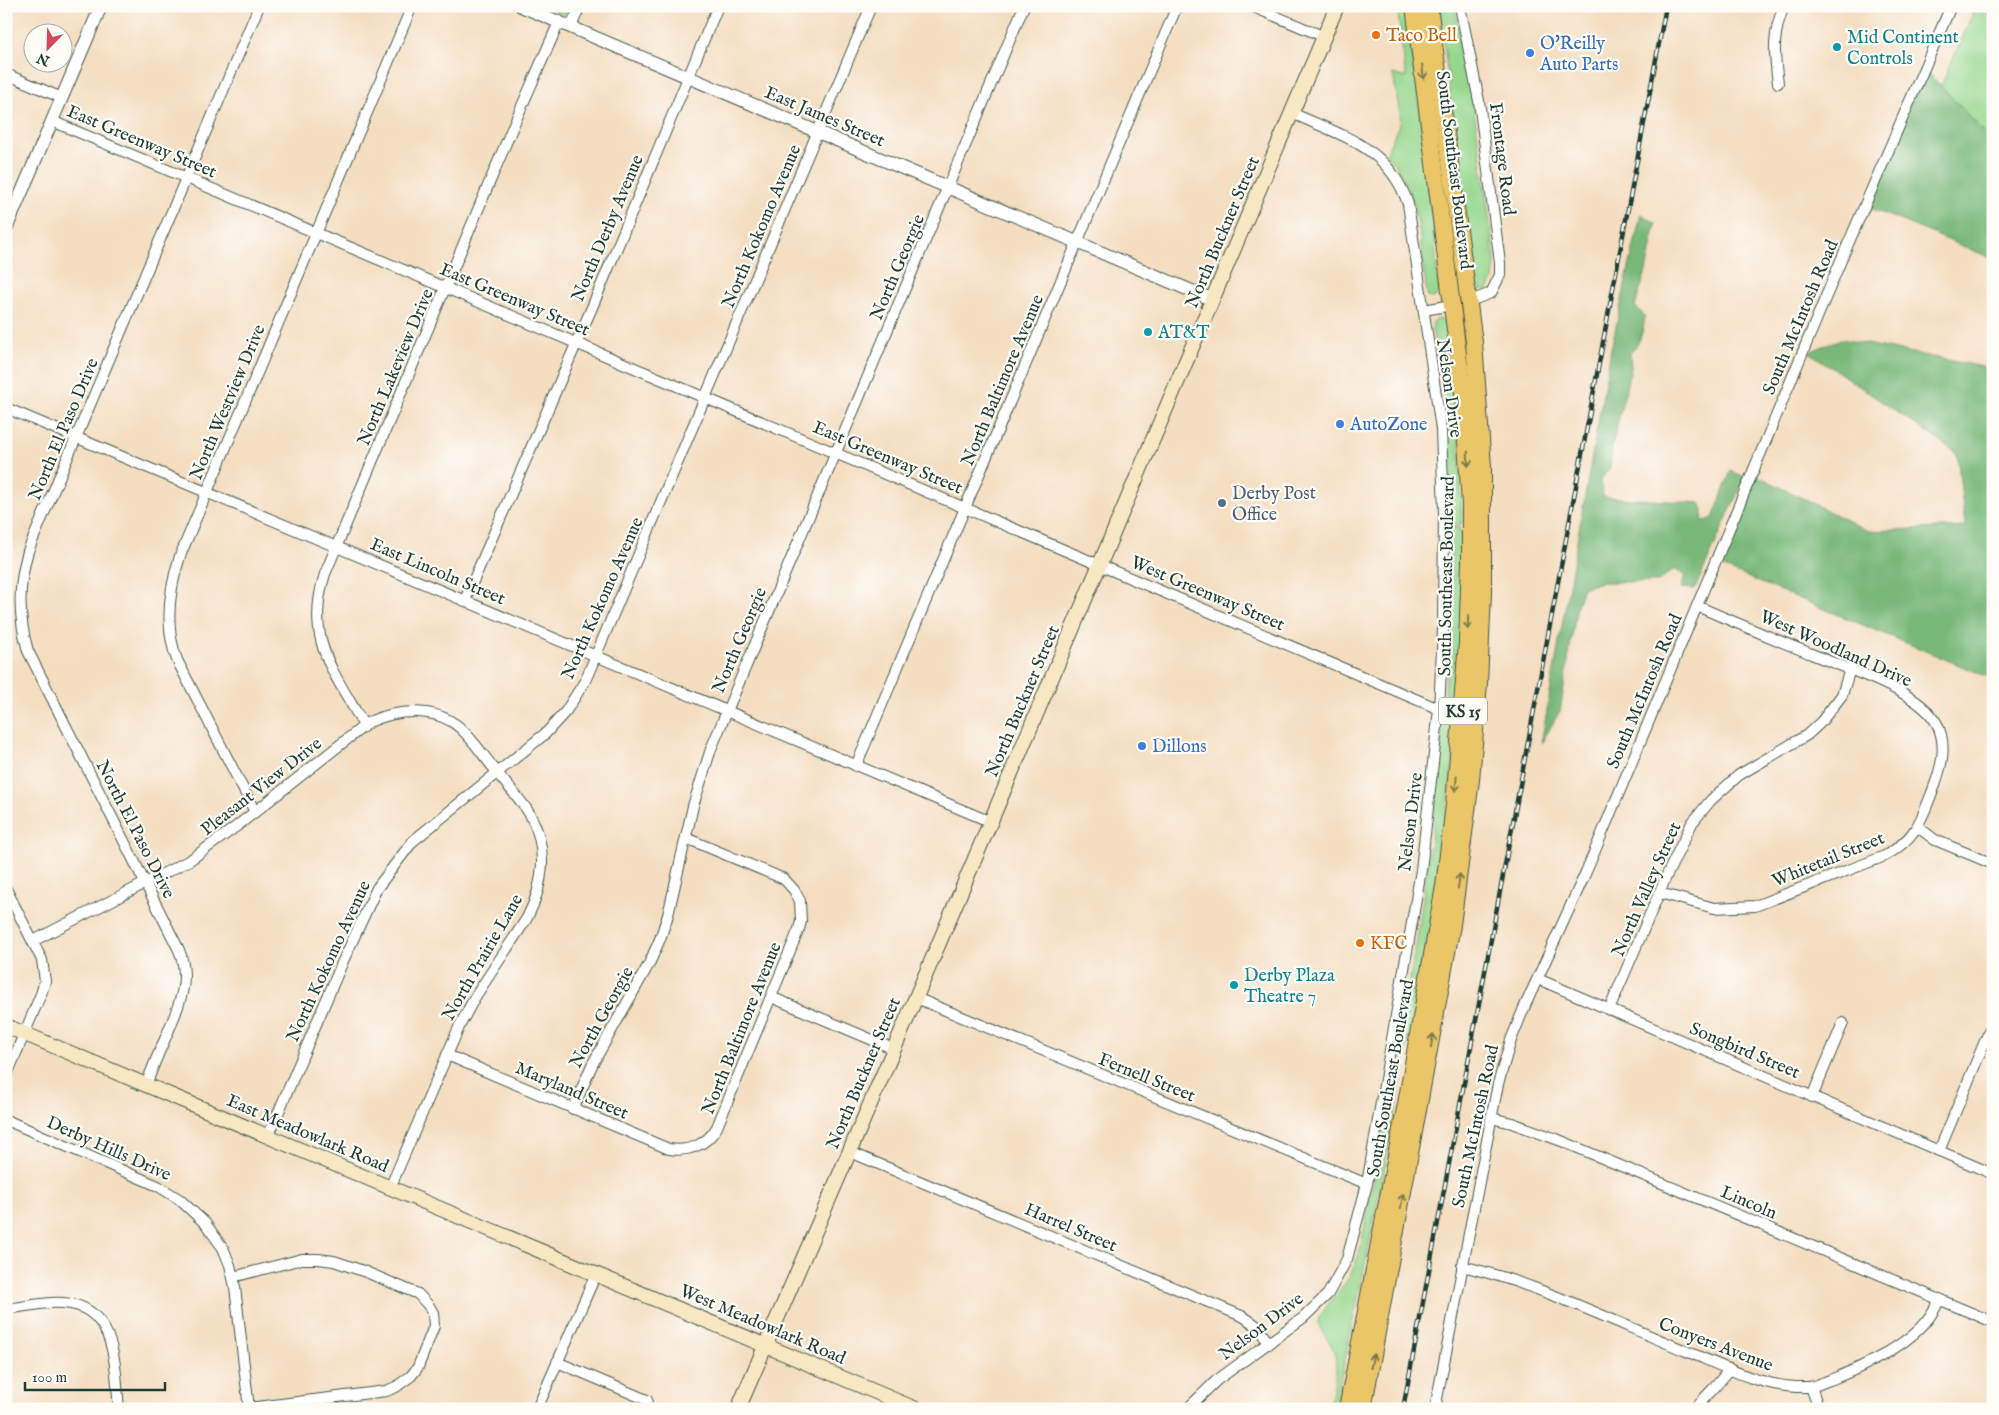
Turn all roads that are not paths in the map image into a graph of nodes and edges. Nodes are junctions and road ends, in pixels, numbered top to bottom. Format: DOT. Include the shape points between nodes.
graph roads {
  1 [pos="101,6"];
  2 [pos="259,6"];
  3 [pos="412,6"];
  4 [pos="521,6"];
  5 [pos="580,6"];
  6 [pos="718,6"];
  7 [pos="871,6"];
  8 [pos="1024,6"];
  9 [pos="1177,6"];
  10 [pos="1251,6"];
  11 [pos="1337,6"];
  12 [pos="1414,6"];
  13 [pos="1429,6"];
  14 [pos="1460,6"];
  15 [pos="1784,6"];
  16 [pos="1951,6"];
  17 [pos="565,25"];
  18 [pos="1325,37"];
  19 [pos="6,74"];
  20 [pos="689,77"];
  21 [pos="1778,83"];
  22 [pos="62,98"];
  23 [pos="1292,113"];
  24 [pos="52,121"];
  25 [pos="818,132"];
  26 [pos="187,178"];
  27 [pos="948,187"];
  28 [pos="9,214"];
  29 [pos="6,229"];
  30 [pos="316,233"];
  31 [pos="1444,238"];
  32 [pos="1078,242"];
  33 [pos="446,288"];
  34 [pos="1213,300"];
  35 [pos="1470,300"];
  36 [pos="1452,304"];
  37 [pos="1424,310"];
  38 [pos="576,342"];
  39 [pos="1476,362"];
  40 [pos="706,398"];
  41 [pos="6,408"];
  42 [pos="77,438"];
  43 [pos="836,453"];
  44 [pos="207,492"];
  45 [pos="965,508"];
  46 [pos="336,547"];
  47 [pos="1100,565"];
  48 [pos="465,600"];
  49 [pos="1697,606"];
  50 [pos="596,655"];
  51 [pos="1850,669"];
  52 [pos="1439,709"];
  53 [pos="727,711"];
  54 [pos="364,726"];
  55 [pos="856,766"];
  56 [pos="497,773"];
  57 [pos="255,812"];
  58 [pos="991,822"];
  59 [pos="1918,827"];
  60 [pos="686,838"];
  61 [pos="1993,864"];
  62 [pos="145,883"];
  63 [pos="6,889"];
  64 [pos="1660,892"];
  65 [pos="33,942"];
  66 [pos="1538,979"];
  67 [pos="771,997"];
  68 [pos="916,998"];
  69 [pos="1609,1010"];
  70 [pos="1993,1022"];
  71 [pos="1843,1023"];
  72 [pos="6,1026"];
  73 [pos="24,1034"];
  74 [pos="894,1049"];
  75 [pos="447,1055"];
  76 [pos="6,1077"];
  77 [pos="146,1085"];
  78 [pos="1812,1096"];
  79 [pos="573,1108"];
  80 [pos="1491,1118"];
  81 [pos="6,1120"];
  82 [pos="268,1137"];
  83 [pos="685,1150"];
  84 [pos="1939,1151"];
  85 [pos="850,1152"];
  86 [pos="1993,1174"];
  87 [pos="1366,1184"];
  88 [pos="390,1188"];
  89 [pos="1462,1266"];
  90 [pos="596,1274"];
  91 [pos="233,1277"];
  92 [pos="1940,1298"];
  93 [pos="6,1309"];
  94 [pos="1993,1322"];
  95 [pos="1269,1344"];
  96 [pos="767,1345"];
  97 [pos="557,1362"];
  98 [pos="1730,1369"];
  99 [pos="1811,1387"];
  100 [pos="646,1400"];
  101 [pos="119,1409"];
  102 [pos="249,1409"];
  103 [pos="536,1409"];
  104 [pos="738,1409"];
  105 [pos="916,1409"];
  106 [pos="1187,1409"];
  107 [pos="1347,1409"];
  108 [pos="1363,1409"];
  109 [pos="1435,1409"];
  110 [pos="1694,1409"];
  111 [pos="1819,1409"];
  1 -- 22 [label="street"];
  2 -- 26 [label="street, North El Paso Drive"];
  3 -- 30 [label="street, North Westview Drive"];
  4 -- 17 [label="street, East James Street"];
  5 -- 17 [label="street, North Lakeview Drive"];
  6 -- 20 [label="street, North Derby Avenue"];
  7 -- 25 [label="street, North Kokomo Avenue"];
  8 -- 27 [label="street, North Georgie"];
  9 -- 32 [label="street, North Baltimore Avenue"];
  10 -- 18 [label="street"];
  11 -- 18 [label="main road, North Buckner Street"];
  12 -- 31 [label="main road, South Southeast Boulevard / KS 15, one-way"];
  13 -- 35 [label="main road, South Southeast Boulevard / KS 15"];
  14 -- 35 [label="street, Frontage Road" via="1479,102 1500,263 1500,275 1491,293"];
  15 -- 21 [label="street" via="1774,50"];
  16 -- 49 [label="street, South McIntosh Road"];
  17 -- 20 [label="street, East James Street"];
  17 -- 33 [label="street, North Lakeview Drive" via="514,124"];
  18 -- 23 [label="main road, North Buckner Street"];
  19 -- 22 [label="street"];
  20 -- 25 [label="street, East James Street"];
  20 -- 38 [label="street, North Derby Avenue"];
  22 -- 24 [label="street"];
  23 -- 34 [label="main road, North Buckner Street"];
  23 -- 37 [label="street, Nelson Drive" via="1354,141 1377,156 1402,187 1408,204"];
  24 -- 26 [label="street, East Greenway Street"];
  24 -- 28 [label="street"];
  25 -- 27 [label="street, East James Street"];
  25 -- 40 [label="street, North Kokomo Avenue"];
  26 -- 30 [label="street, East Greenway Street"];
  26 -- 42 [label="street, North El Paso Drive"];
  27 -- 32 [label="street, East James Street"];
  27 -- 43 [label="street, North Georgie"];
  28 -- 29 [label="street"];
  30 -- 33 [label="street, East Greenway Street"];
  30 -- 44 [label="street, North Westview Drive"];
  31 -- 35 [label="main road" via="1453,249 1459,287 1463,296"];
  31 -- 36 [label="main road, South Southeast Boulevard / KS 15"];
  32 -- 34 [label="street, East James Street"];
  32 -- 45 [label="street, North Baltimore Avenue"];
  33 -- 38 [label="street, East Greenway Street"];
  33 -- 46 [label="street, North Lakeview Drive"];
  34 -- 47 [label="main road, North Buckner Street"];
  35 -- 39 [label="main road, South Southeast Boulevard / KS 15"];
  36 -- 37 [label="street"];
  36 -- 39 [label="main road" via="1462,314 1466,348"];
  36 -- 107 [label="main road, South Southeast Boulevard / KS 15, one-way" via="1463,393 1470,514 1467,642 1457,778 1426,995"];
  37 -- 52 [label="street, Nelson Drive" via="1438,402 1443,472 1444,590"];
  38 -- 40 [label="street, East Greenway Street"];
  38 -- 48 [label="street, North Derby Avenue"];
  108 -- 39 [label="main road, South Southeast Boulevard / KS 15, one-way" via="1444,974 1469,800 1479,683 1484,559 1483,468"];
  40 -- 43 [label="street, East Greenway Street"];
  40 -- 50 [label="street, North Kokomo Avenue"];
  41 -- 42 [label="street, East Lincoln Street"];
  42 -- 44 [label="street, East Lincoln Street"];
  42 -- 62 [label="street, North El Paso Drive" via="28,551 21,582 20,616 28,651"];
  43 -- 45 [label="street, East Greenway Street"];
  43 -- 53 [label="street, North Georgie"];
  44 -- 46 [label="street, East Lincoln Street"];
  44 -- 57 [label="street, North Westview Drive" via="174,574 168,615 170,635 177,660"];
  45 -- 47 [label="street, West Greenway Street"];
  45 -- 55 [label="street, North Baltimore Avenue"];
  46 -- 48 [label="street, East Lincoln Street"];
  46 -- 54 [label="street, North Lakeview Drive" via="320,591 318,632 326,656"];
  47 -- 52 [label="street, West Greenway Street"];
  47 -- 58 [label="main road, North Buckner Street"];
  48 -- 50 [label="street, East Lincoln Street"];
  49 -- 51 [label="street, West Woodland Drive"];
  49 -- 66 [label="street, South McIntosh Road"];
  50 -- 53 [label="street, East Lincoln Street"];
  50 -- 56 [label="street, North Kokomo Avenue" via="581,689 562,717"];
  51 -- 59 [label="street, West Woodland Drive" via="1920,704 1937,723 1943,749 1941,768"];
  51 -- 64 [label="street, North Valley Street" via="1842,695 1821,722 1799,740 1739,775 1711,800 1692,823"];
  52 -- 87 [label="street, Nelson Drive" via="1421,870"];
  53 -- 55 [label="street, East Lincoln Street"];
  53 -- 60 [label="street, North Georgie" via="701,776"];
  54 -- 56 [label="street, Pleasant View Drive" via="398,713 435,715 464,732"];
  54 -- 57 [label="street, Pleasant View Drive"];
  55 -- 58 [label="street, East Lincoln Street"];
  56 -- 75 [label="street, North Prairie Lane" via="535,826 542,853 541,882 528,916 475,997"];
  56 -- 82 [label="street, North Kokomo Avenue" via="413,841 377,888 342,961"];
  57 -- 62 [label="street, Pleasant View Drive" via="195,856"];
  58 -- 68 [label="main road, North Buckner Street"];
  59 -- 61 [label="street" via="1935,840"];
  59 -- 64 [label="street, Whitetail Street" via="1905,843 1885,856 1755,906 1714,908"];
  60 -- 67 [label="street, North Baltimore Avenue" via="784,879 794,890 800,902 801,921"];
  60 -- 79 [label="street, North Georgie" via="660,939 592,1065"];
  62 -- 65 [label="street, Pleasant View Drive"];
  62 -- 77 [label="street, North El Paso Drive" via="180,952 184,978 180,1002"];
  63 -- 65 [label="street"];
  64 -- 69 [label="street, North Valley Street"];
  65 -- 73 [label="street" via="42,960 45,981"];
  66 -- 69 [label="street, Songbird Street"];
  66 -- 80 [label="street, South McIntosh Road" via="1503,1062"];
  67 -- 74 [label="street"];
  67 -- 83 [label="street, North Baltimore Avenue" via="717,1127 706,1141"];
  68 -- 74 [label="main road, North Buckner Street"];
  68 -- 87 [label="street, Fernell Street"];
  69 -- 78 [label="street, Songbird Street"];
  70 -- 84 [label="street"];
  71 -- 78 [label="street"];
  72 -- 73 [label="main road, East Meadowlark Road"];
  73 -- 76 [label="street"];
  73 -- 77 [label="main road, East Meadowlark Road"];
  74 -- 85 [label="main road, North Buckner Street"];
  75 -- 79 [label="street, Maryland Street"];
  75 -- 88 [label="street, North Prairie Lane"];
  77 -- 82 [label="main road, East Meadowlark Road"];
  78 -- 84 [label="street, Songbird Street"];
  79 -- 83 [label="street, Maryland Street" via="669,1149"];
  80 -- 89 [label="street, South McIntosh Road"];
  80 -- 92 [label="street, Lincoln" via="1559,1140"];
  81 -- 91 [label="street, Derby Hills Drive" via="150,1182 179,1199 214,1233"];
  82 -- 88 [label="main road, East Meadowlark Road"];
  84 -- 86 [label="street, Songbird Street"];
  85 -- 95 [label="street, Harrel Street" via="1244,1317 1257,1326"];
  85 -- 96 [label="main road, North Buckner Street"];
  87 -- 95 [label="street, Nelson Drive" via="1347,1259 1328,1294"];
  88 -- 90 [label="main road, East Meadowlark Road"];
  89 -- 98 [label="street, Conyers Avenue" via="1514,1281"];
  89 -- 109 [label="street, South McIntosh Road"];
  90 -- 96 [label="main road, West Meadowlark Road"];
  90 -- 97 [label="street"];
  91 -- 102 [label="street, Derby Hills Drive"];
  91 -- 102 [label="street" via="302,1260 334,1261 418,1294 429,1306 434,1320 432,1334 418,1367 396,1387"];
  92 -- 94 [label="street, Lincoln"];
  92 -- 99 [label="street, Conyers Avenue" via="1930,1317 1910,1337 1874,1360"];
  93 -- 101 [label="street" via="63,1302 82,1308 99,1320 112,1344"];
  95 -- 106 [label="street, Nelson Drive" via="1217,1380"];
  96 -- 104 [label="main road, North Buckner Street"];
  96 -- 105 [label="main road, West Meadowlark Road"];
  97 -- 100 [label="street"];
  97 -- 103 [label="street"];
  98 -- 99 [label="street, Conyers Avenue" via="1769,1383"];
  98 -- 110 [label="street"];
  99 -- 111 [label="street"];
}
